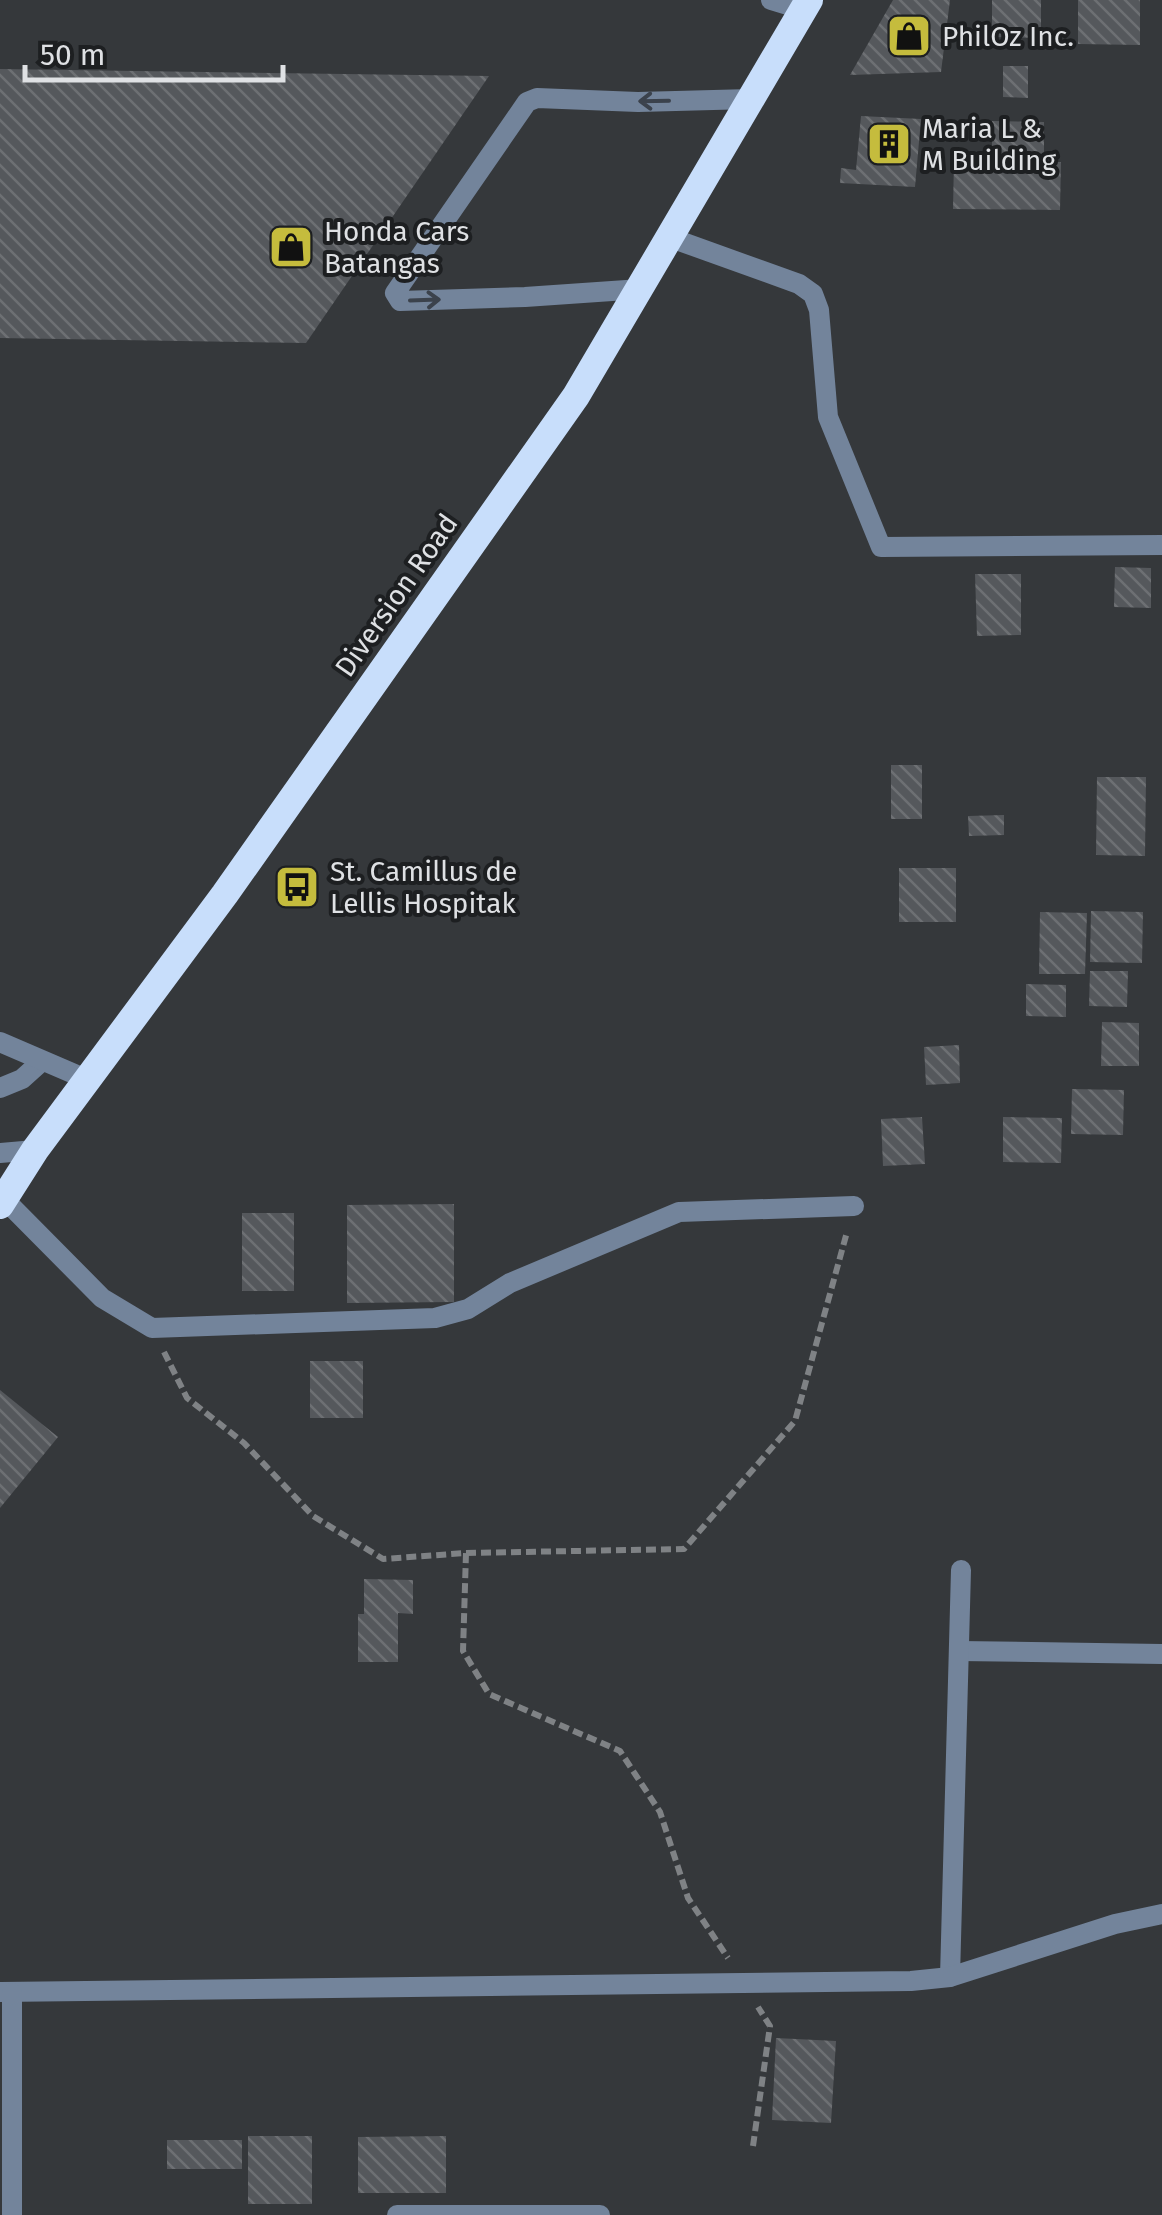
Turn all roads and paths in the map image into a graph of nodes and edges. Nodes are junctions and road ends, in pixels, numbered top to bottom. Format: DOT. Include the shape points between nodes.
graph roads {
  1 [pos="771,0"];
  2 [pos="806,5"];
  3 [pos="751,99"];
  4 [pos="671,238"];
  5 [pos="640,288"];
  6 [pos="1162,545"];
  7 [pos="0,1042"];
  8 [pos="42,1061"];
  9 [pos="86,1079"];
  10 [pos="0,1088"];
  11 [pos="35,1150"];
  12 [pos="0,1152"];
  13 [pos="1,1201"];
  14 [pos="854,1206"];
  15 [pos="152,1328"];
  16 [pos="466,1553"];
  17 [pos="962,1570"];
  18 [pos="959,1651"];
  19 [pos="1162,1654"];
  20 [pos="1162,1914"];
  21 [pos="950,1977"];
  22 [pos="744,1984"];
  23 [pos="6,1993"];
  24 [pos="754,2146"];
  25 [pos="580,2214"];
  26 [pos="12,2215"];
  27 [pos="396,2215"];
  28 [pos="405,2215"];
  29 [pos="600,2215"];
  1 -- 2 [label="street"];
  2 -- 3 [label="highway, Diversion Road"];
  3 -- 4 [label="highway, Diversion Road"];
  3 -- 5 [label="street, one-way" via="527,102 395,293 400,301"];
  4 -- 5 [label="highway, Diversion Road"];
  4 -- 6 [label="street" via="813,294 828,417 881,547"];
  5 -- 9 [label="highway, Diversion Road" via="576,396 225,894"];
  7 -- 8 [label="street"];
  8 -- 9 [label="street"];
  8 -- 10 [label="street"];
  9 -- 11 [label="highway, Diversion Road"];
  11 -- 12 [label="street"];
  11 -- 13 [label="highway, Diversion Road"];
  13 -- 15 [label="street" via="102,1298"];
  14 -- 15 [label="street" via="678,1212 435,1318"];
  14 -- 16 [label="path" via="796,1421 684,1549"];
  15 -- 16 [label="path" via="187,1398 244,1442 313,1516 384,1559"];
  16 -- 22 [label="path" via="463,1651 488,1694 620,1751 660,1812 688,1898"];
  17 -- 18 [label="street"];
  18 -- 19 [label="street"];
  18 -- 21 [label="street"];
  20 -- 21 [label="street"];
  21 -- 22 [label="street"];
  22 -- 23 [label="street"];
  22 -- 24 [label="path" via="770,2026"];
  23 -- 26 [label="street"];
  25 -- 28 [label="street"];
  25 -- 29 [label="street"];
  27 -- 28 [label="street"];
}
